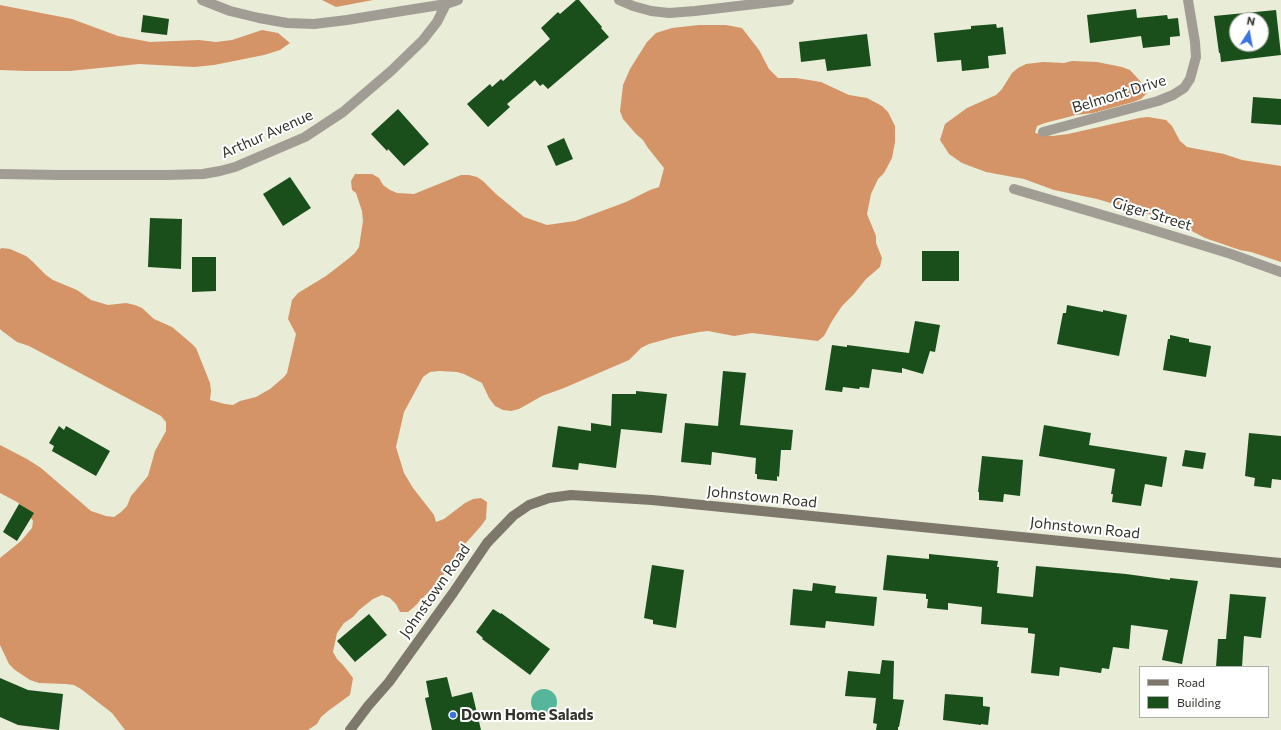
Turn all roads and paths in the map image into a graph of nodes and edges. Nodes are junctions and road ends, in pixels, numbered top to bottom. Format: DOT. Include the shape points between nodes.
graph roads {
  1 [pos="202,0"];
  2 [pos="458,0"];
  3 [pos="619,0"];
  4 [pos="789,0"];
  5 [pos="1188,0"];
  6 [pos="446,4"];
  7 [pos="1043,132"];
  8 [pos="0,174"];
  9 [pos="1014,189"];
  10 [pos="1281,272"];
  11 [pos="1281,564"];
  12 [pos="350,730"];
  1 -- 6 [label="street" via="230,11 259,18 314,24"];
  2 -- 6 [label="street"];
  3 -- 4 [label="street" via="651,11 669,13"];
  5 -- 7 [label="street, Belmont Drive" via="1196,42 1196,57 1190,79 1184,88 1158,101"];
  6 -- 8 [label="street, Arthur Avenue" via="437,22 423,40 344,112 305,137 235,167 203,174"];
  9 -- 10 [label="street, Giger Street" via="1148,228"];
  11 -- 12 [label="street, Johnstown Road" via="652,500 571,495 549,498 530,505 513,516 487,543 389,682"];
}
